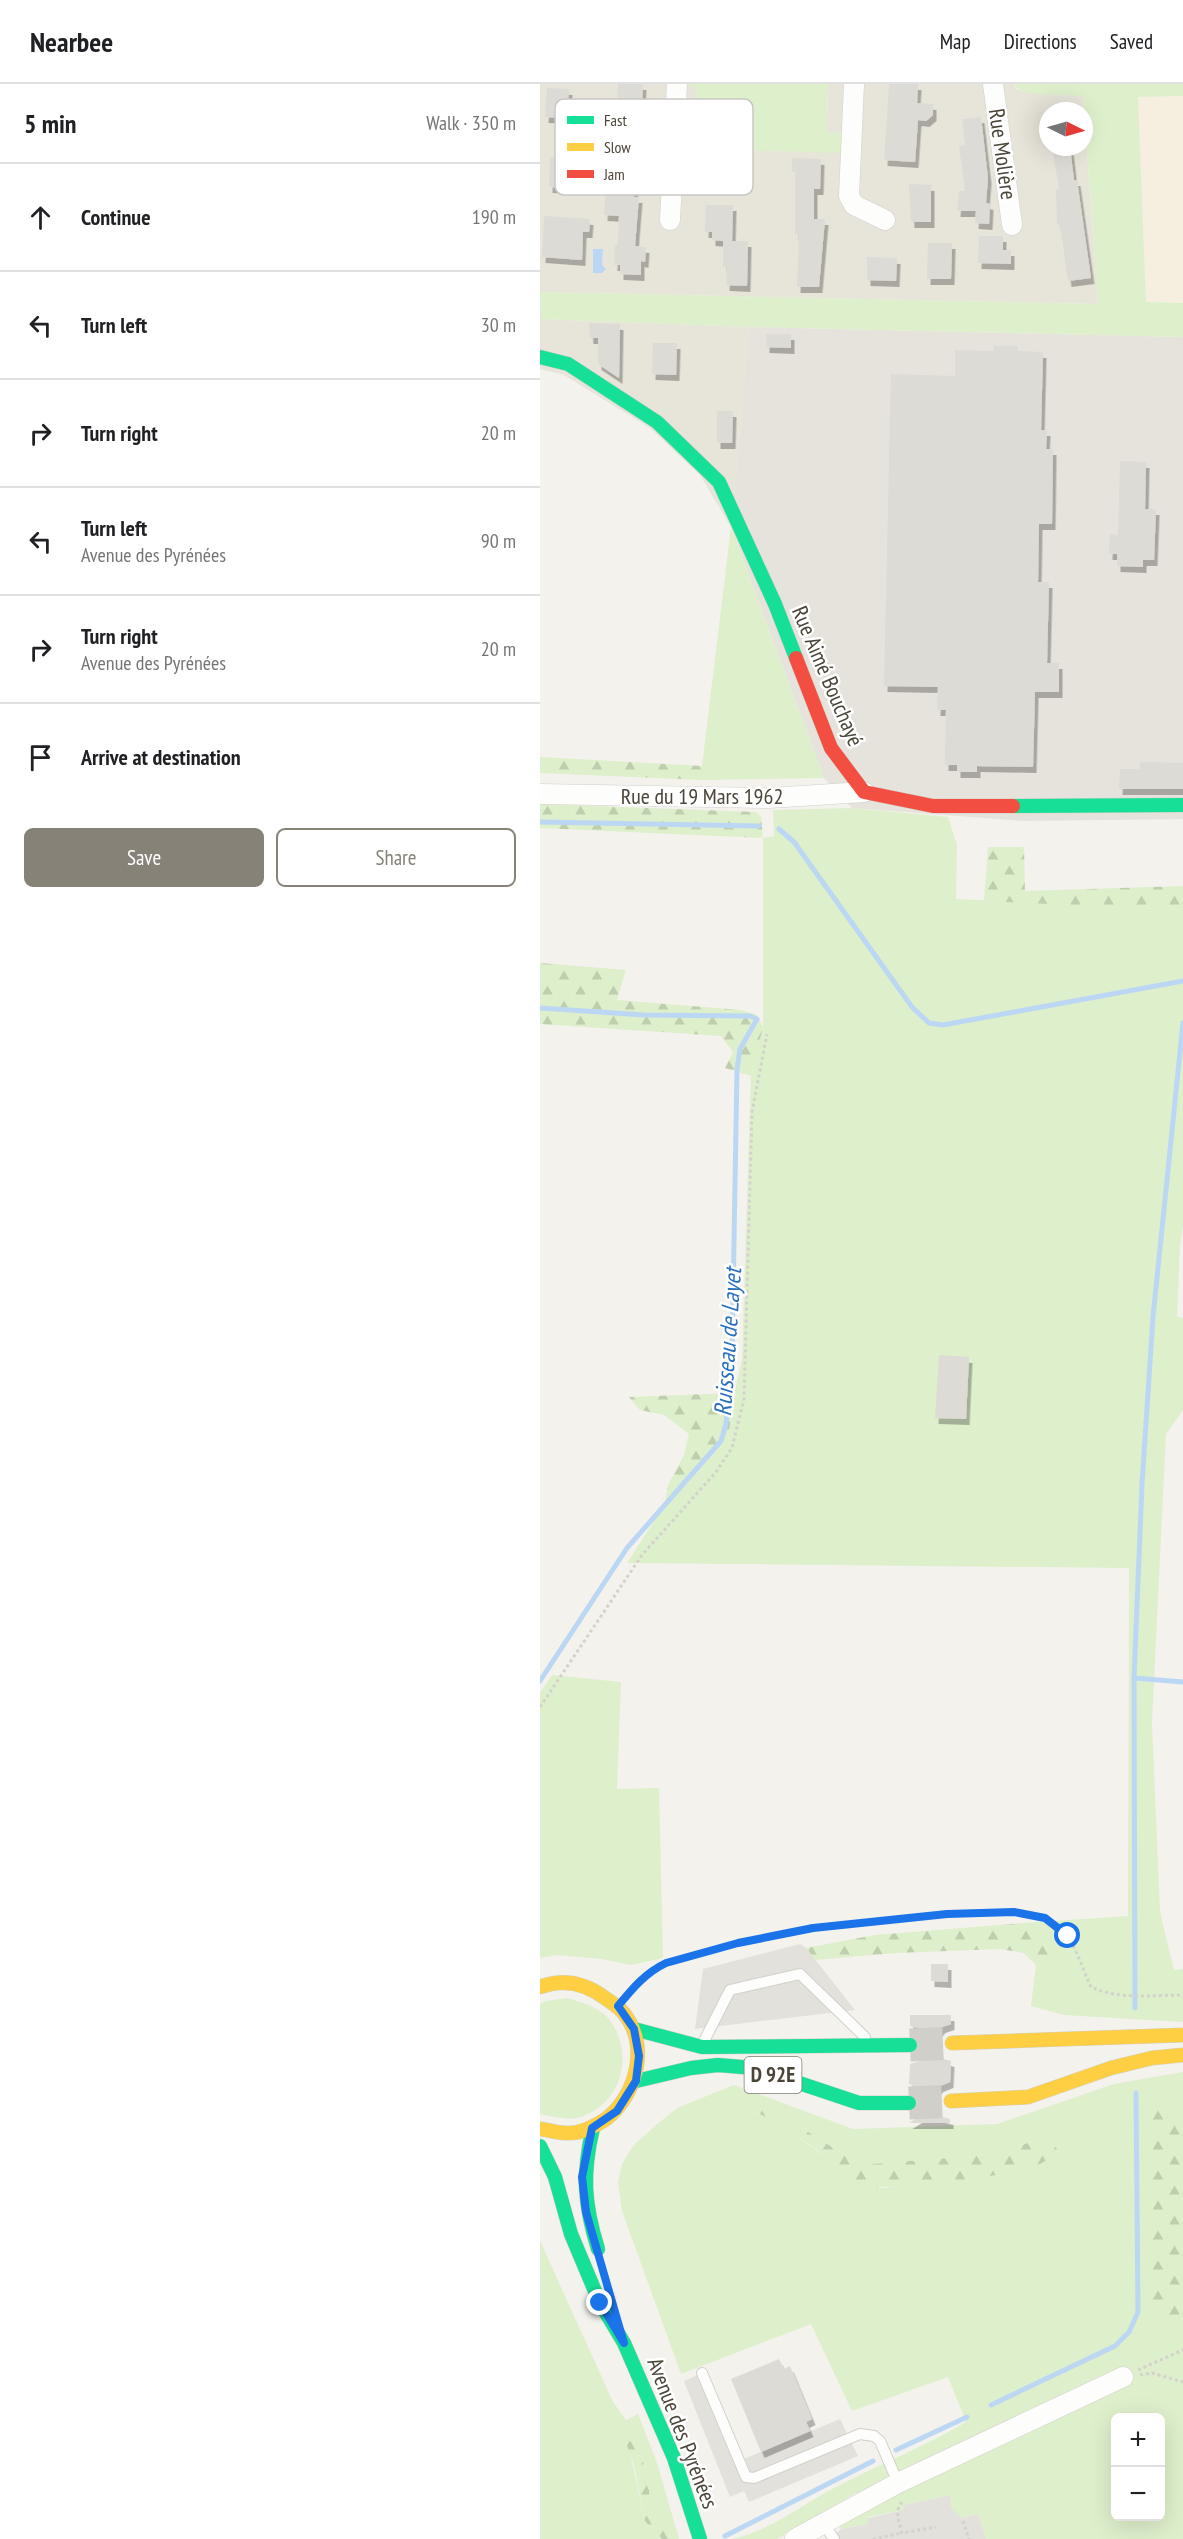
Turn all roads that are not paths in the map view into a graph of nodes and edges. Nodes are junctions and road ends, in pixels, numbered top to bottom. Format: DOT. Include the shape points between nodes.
graph roads {
  1 [pos="677,84"];
  2 [pos="854,84"];
  3 [pos="993,84"];
  4 [pos="676,99"];
  5 [pos="671,195"];
  6 [pos="670,220"];
  7 [pos="885,220"];
  8 [pos="1012,225"];
  9 [pos="540,357"];
  10 [pos="864,792"];
  11 [pos="540,794"];
  12 [pos="1183,805"];
  13 [pos="540,1987"];
  14 [pos="634,2029"];
  15 [pos="1183,2035"];
  16 [pos="952,2043"];
  17 [pos="910,2044"];
  18 [pos="874,2046"];
  19 [pos="702,2047"];
  20 [pos="1181,2055"];
  21 [pos="636,2081"];
  22 [pos="951,2101"];
  23 [pos="909,2103"];
  24 [pos="592,2128"];
  25 [pos="540,2129"];
  26 [pos="540,2146"];
  27 [pos="603,2265"];
  28 [pos="613,2297"];
  29 [pos="624,2343"];
  30 [pos="702,2373"];
  31 [pos="1123,2377"];
  32 [pos="903,2491"];
  33 [pos="829,2531"];
  34 [pos="700,2539"];
  35 [pos="796,2539"];
  1 -- 4 [label="street"];
  2 -- 7 [label="street" via="849,196 854,205"];
  3 -- 8 [label="street, Rue Molière"];
  5 -- 6 [label="street"];
  9 -- 10 [label="main road, Rue Aimé Bouchayé" via="568,364 657,422 719,482 775,604 831,748"];
  10 -- 11 [label="street, Rue du 19 Mars 1962" via="769,798"];
  10 -- 12 [label="main road" via="933,806"];
  13 -- 14 [label="main road" via="550,1983 583,1984 606,1995"];
  14 -- 19 [label="main road, D 92E"];
  14 -- 21 [label="main road" via="639,2056"];
  15 -- 16 [label="main road"];
  17 -- 18 [label="main road, D 92E"];
  18 -- 19 [label="main road, D 92E"];
  18 -- 19 [label="lane" via="800,1974 730,1990"];
  20 -- 22 [label="main road" via="1112,2068 1028,2097"];
  21 -- 23 [label="main road, D 92E" via="718,2065 754,2068 859,2103"];
  21 -- 24 [label="main road" via="617,2111"];
  24 -- 25 [label="main road" via="574,2133"];
  24 -- 27 [label="main road" via="582,2177 586,2212"];
  26 -- 29 [label="main road, Avenue des Pyrénées" via="600,2303"];
  28 -- 29 [label="main road, Avenue des Pyrénées"];
  29 -- 34 [label="main road, Avenue des Pyrénées" via="674,2458"];
  30 -- 32 [label="lane" via="746,2477 754,2478 860,2434 880,2441"];
  31 -- 32 [label="street"];
  32 -- 33 [label="street"];
  33 -- 35 [label="street"];
}
